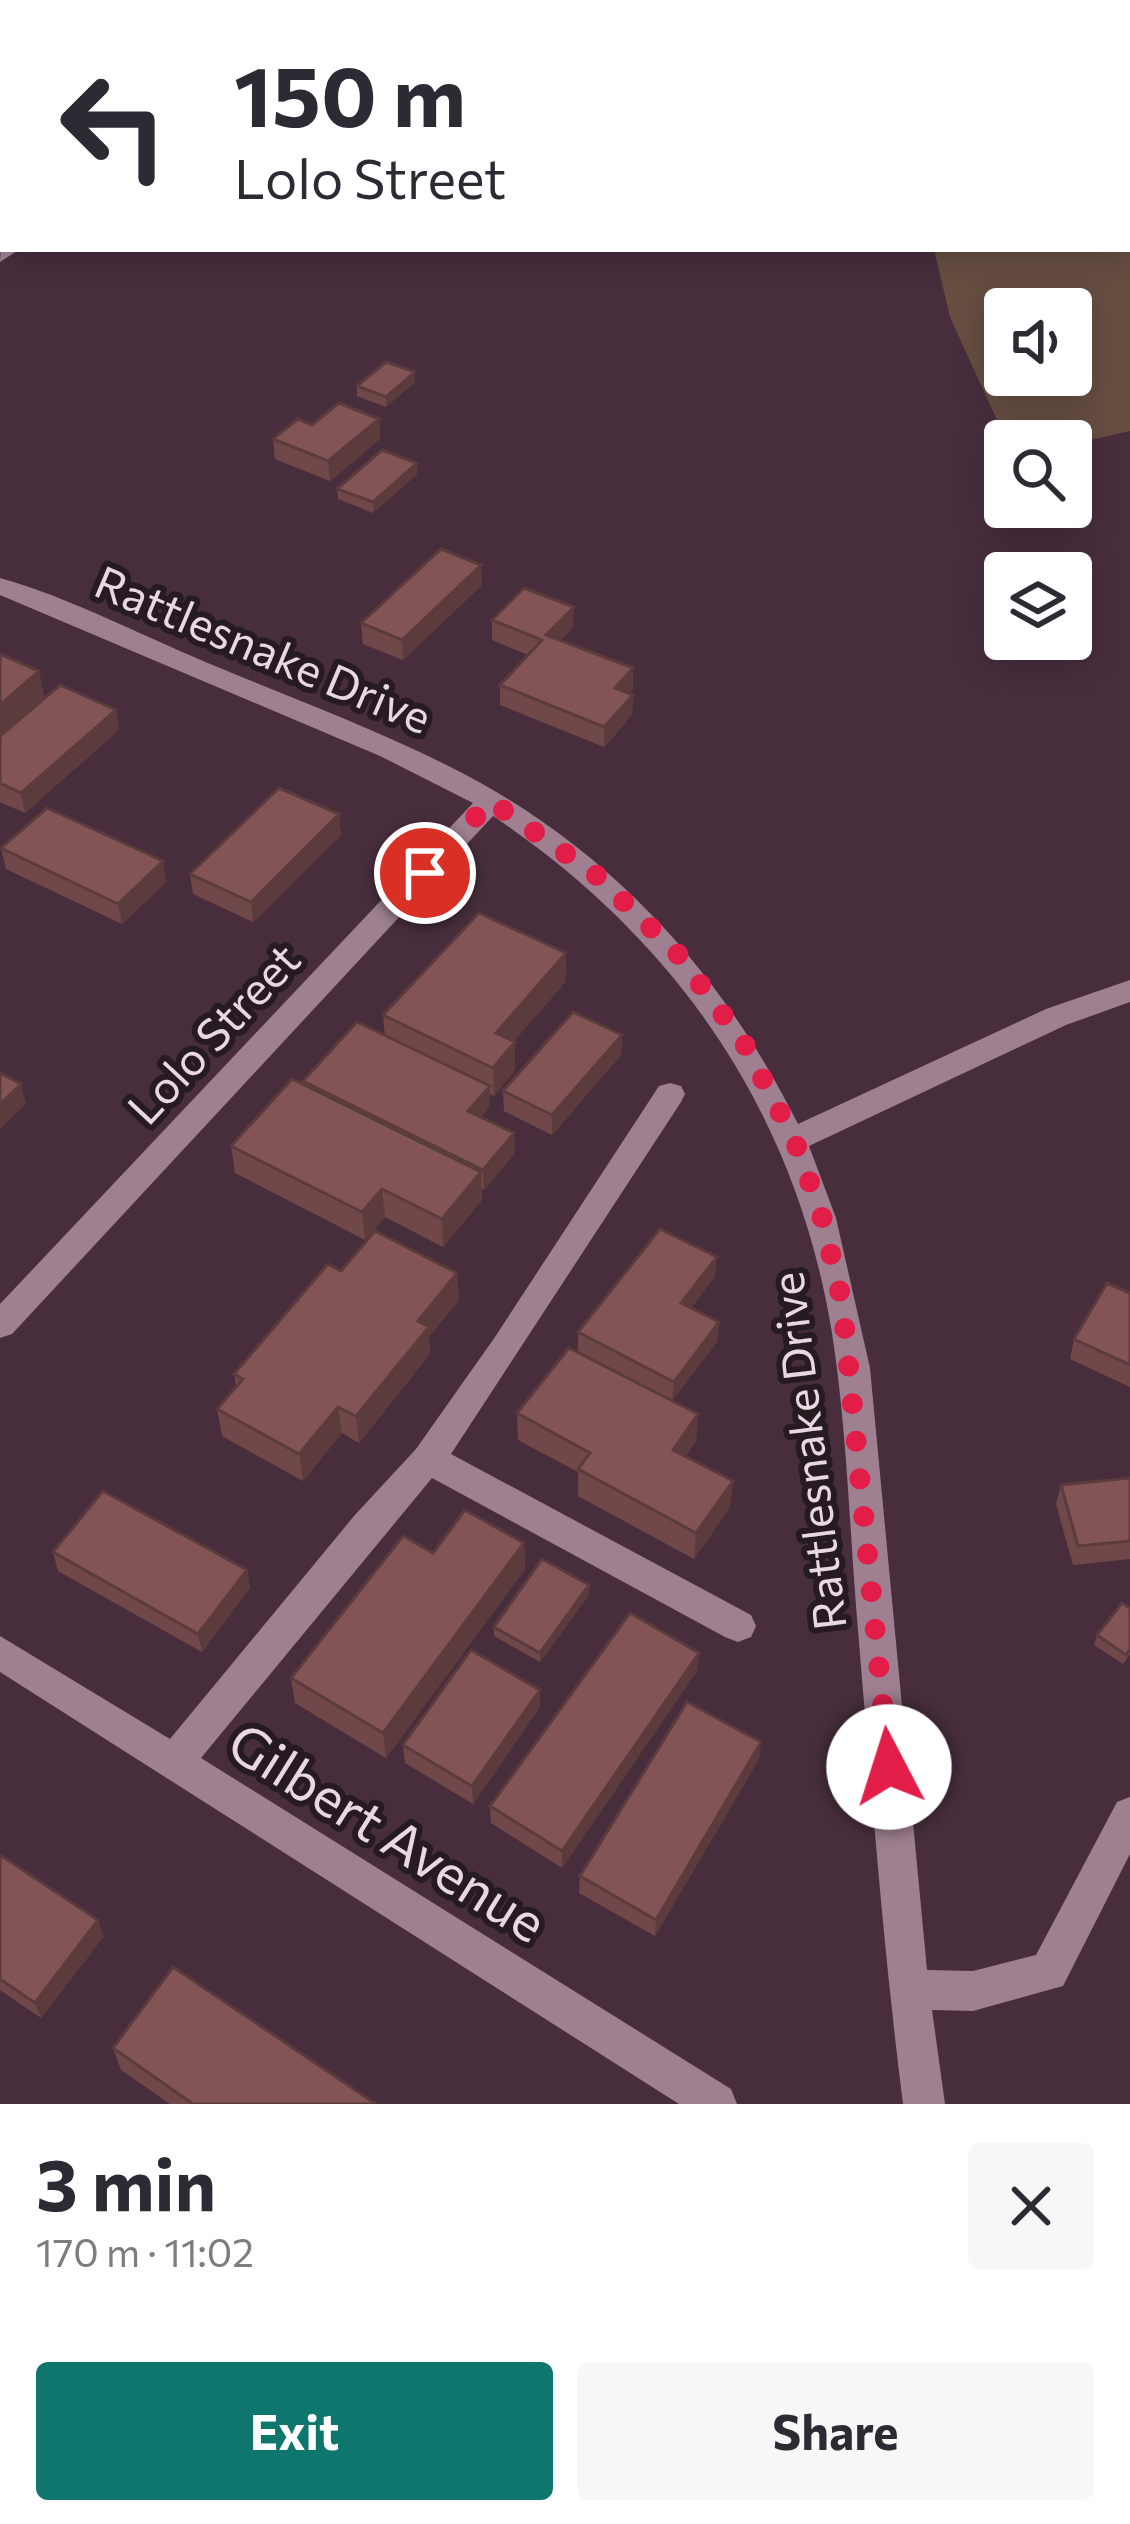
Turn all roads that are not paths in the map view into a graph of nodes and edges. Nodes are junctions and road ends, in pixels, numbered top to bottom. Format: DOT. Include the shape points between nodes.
graph roads {
  1 [pos="0,586"];
  2 [pos="490,801"];
  3 [pos="1130,991"];
  4 [pos="670,1094"];
  5 [pos="794,1139"];
  6 [pos="0,1324"];
  7 [pos="428,1459"];
  8 [pos="738,1626"];
  9 [pos="0,1652"];
  10 [pos="174,1762"];
  11 [pos="1130,1815"];
  12 [pos="908,1990"];
  13 [pos="716,2104"];
  14 [pos="924,2104"];
  1 -- 2 [label="street, Rattlesnake Drive" via="385,748"];
  2 -- 5 [label="street, Rattlesnake Drive" via="595,874 677,953 744,1043"];
  2 -- 6 [label="street, Lolo Street"];
  3 -- 5 [label="street" via="1056,1017"];
  4 -- 7 [label="street"];
  5 -- 12 [label="street, Rattlesnake Drive" via="842,1301"];
  7 -- 8 [label="street"];
  7 -- 10 [label="street"];
  9 -- 10 [label="street, Gilbert Avenue"];
  10 -- 13 [label="street, Gilbert Avenue"];
  11 -- 12 [label="street" via="1049,1972 974,1990"];
  12 -- 14 [label="street, Rattlesnake Drive"];
}
